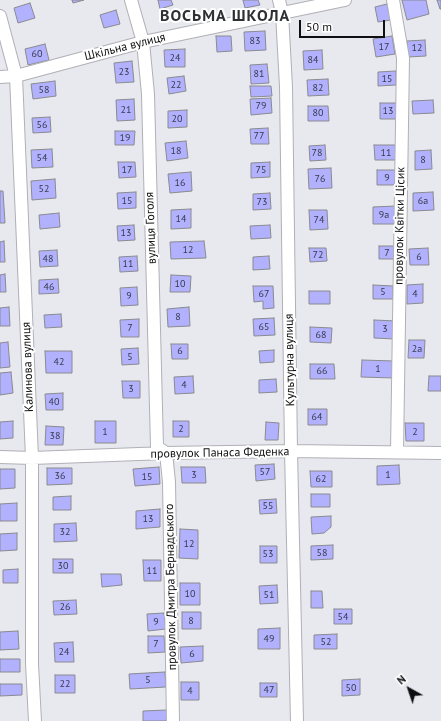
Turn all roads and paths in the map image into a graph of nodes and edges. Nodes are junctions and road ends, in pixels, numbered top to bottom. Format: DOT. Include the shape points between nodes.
graph roads {
  1 [pos="132,0"];
  2 [pos="279,0"];
  3 [pos="346,0"];
  4 [pos="393,0"];
  5 [pos="282,14"];
  6 [pos="0,16"];
  7 [pos="143,42"];
  8 [pos="16,76"];
  9 [pos="0,77"];
  10 [pos="291,451"];
  11 [pos="397,452"];
  12 [pos="166,453"];
  13 [pos="441,453"];
  14 [pos="0,457"];
  15 [pos="32,458"];
  16 [pos="35,721"];
  17 [pos="173,721"];
  18 [pos="297,721"];
  1 -- 7 [label="street, вулиця Гоголя"];
  2 -- 5 [label="street, Культурна вулиця"];
  3 -- 5 [label="street, Шкільна вулиця"];
  4 -- 11 [label="street, провулок Квітки Цісик" via="403,58"];
  5 -- 7 [label="street, Шкільна вулиця"];
  5 -- 10 [label="street, Культурна вулиця" via="286,87"];
  6 -- 8 [label="street, Калинова вулиця"];
  7 -- 8 [label="street, Шкільна вулиця"];
  7 -- 12 [label="street, вулиця Гоголя" via="148,94 157,447"];
  8 -- 9 [label="street, Шкільна вулиця"];
  8 -- 15 [label="street, Калинова вулиця"];
  10 -- 11 [label="street, провулок Панаса Феденка"];
  10 -- 12 [label="street, провулок Панаса Феденка"];
  10 -- 18 [label="street, Культурна вулиця"];
  11 -- 13 [label="street, провулок Панаса Феденка"];
  12 -- 15 [label="street, провулок Панаса Феденка"];
  12 -- 17 [label="street, провулок Дмитра Бернадського" via="169,482"];
  14 -- 15 [label="street, провулок Панаса Феденка"];
  15 -- 16 [label="street, Калинова вулиця" via="32,664"];
}
